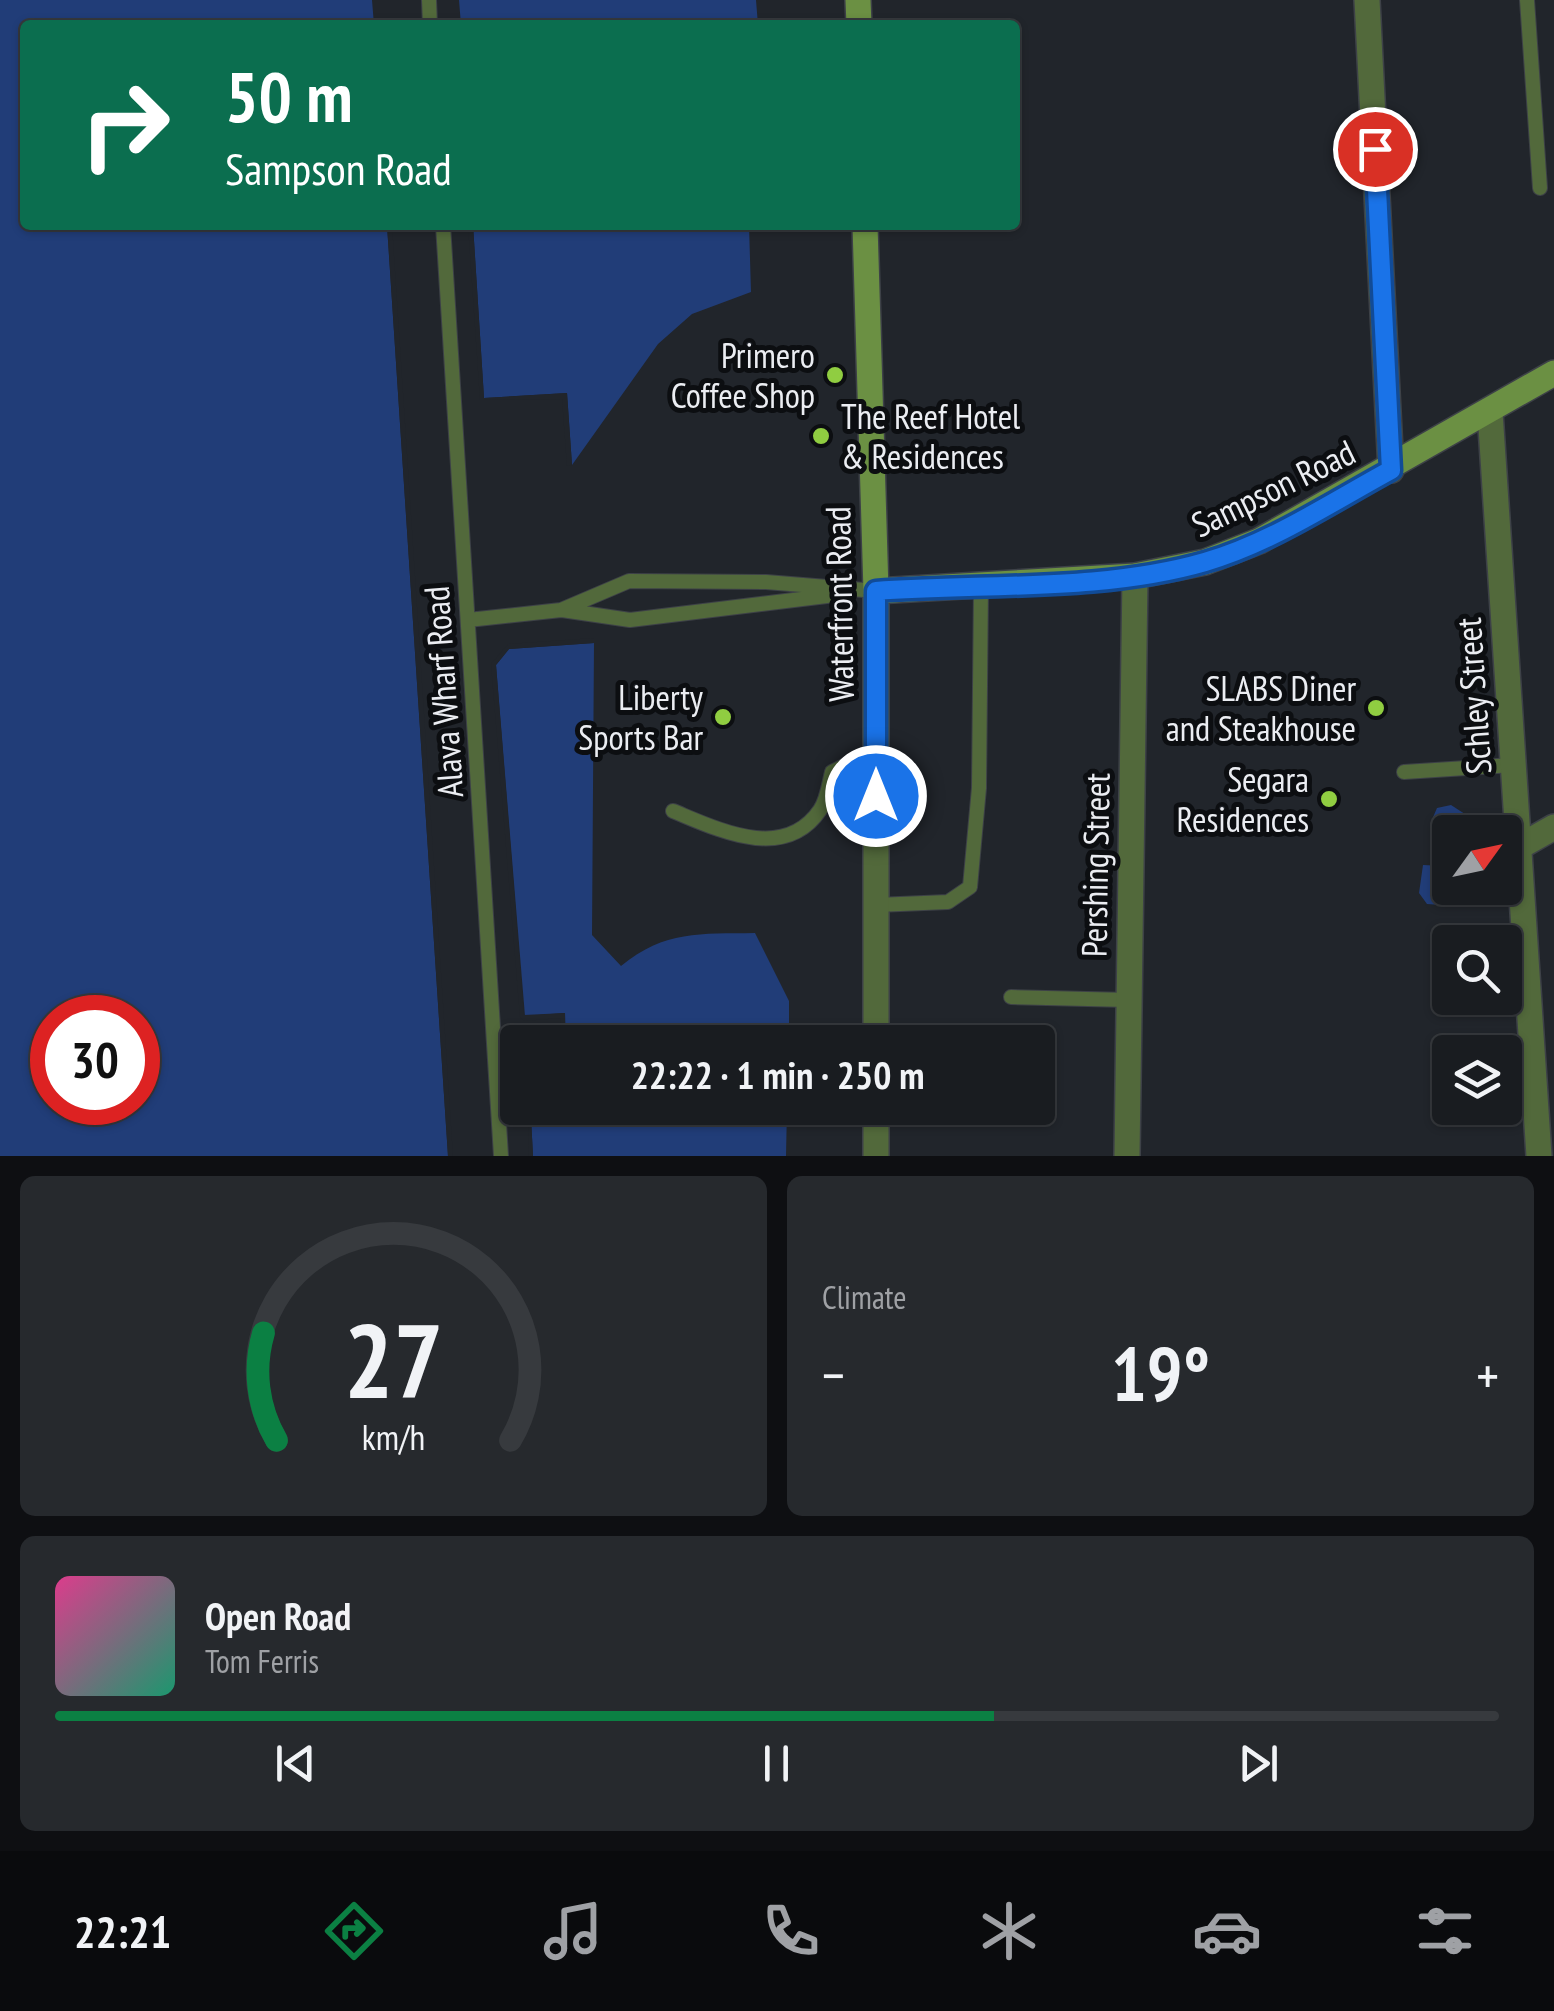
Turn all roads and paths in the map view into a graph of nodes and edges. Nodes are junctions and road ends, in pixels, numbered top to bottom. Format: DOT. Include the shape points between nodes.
graph roads {
  1 [pos="1368,0"];
  2 [pos="1527,0"];
  3 [pos="1540,188"];
  4 [pos="443,230"];
  5 [pos="865,230"];
  6 [pos="1554,373"];
  7 [pos="1490,412"];
  8 [pos="1391,470"];
  9 [pos="1135,576"];
  10 [pos="981,585"];
  11 [pos="873,590"];
  12 [pos="561,610"];
  13 [pos="468,620"];
  14 [pos="876,759"];
  15 [pos="1513,765"];
  16 [pos="1404,772"];
  17 [pos="673,811"];
  18 [pos="1517,815"];
  19 [pos="1554,827"];
  20 [pos="1522,845"];
  21 [pos="1522,893"];
  22 [pos="876,905"];
  23 [pos="1011,997"];
  24 [pos="1128,1000"];
  25 [pos="876,1025"];
  26 [pos="876,1125"];
  27 [pos="501,1156"];
  28 [pos="876,1156"];
  29 [pos="1127,1156"];
  30 [pos="1539,1156"];
  1 -- 8 [label="street"];
  2 -- 3 [label="lane"];
  4 -- 13 [label="lane, Alava Wharf Road"];
  5 -- 11 [label="main road, Waterfront Road"];
  6 -- 7 [label="main road, Sampson Road"];
  7 -- 8 [label="main road, Sampson Road"];
  7 -- 15 [label="street, Schley Street"];
  8 -- 9 [label="main road, Sampson Road" via="1260,541 1205,562"];
  9 -- 10 [label="main road, Sampson Road"];
  9 -- 24 [label="street, Pershing Street"];
  10 -- 11 [label="main road, Sampson Road"];
  10 -- 22 [label="lane" via="979,788 970,886 948,902"];
  11 -- 12 [label="lane" via="630,620"];
  11 -- 12 [label="lane" via="629,581"];
  11 -- 14 [label="street, Waterfront Road"];
  12 -- 13 [label="lane"];
  13 -- 27 [label="lane, Alava Wharf Road"];
  14 -- 17 [label="lane" via="832,772 821,809 802,829 744,840"];
  14 -- 22 [label="street, Waterfront Road"];
  15 -- 16 [label="lane"];
  15 -- 18 [label="street, Schley Street"];
  19 -- 20 [label="street"];
  21 -- 30 [label="street, Schley Street"];
  22 -- 25 [label="street, Waterfront Road"];
  23 -- 24 [label="lane"];
  24 -- 29 [label="street, Pershing Street"];
  26 -- 28 [label="street"];
}
